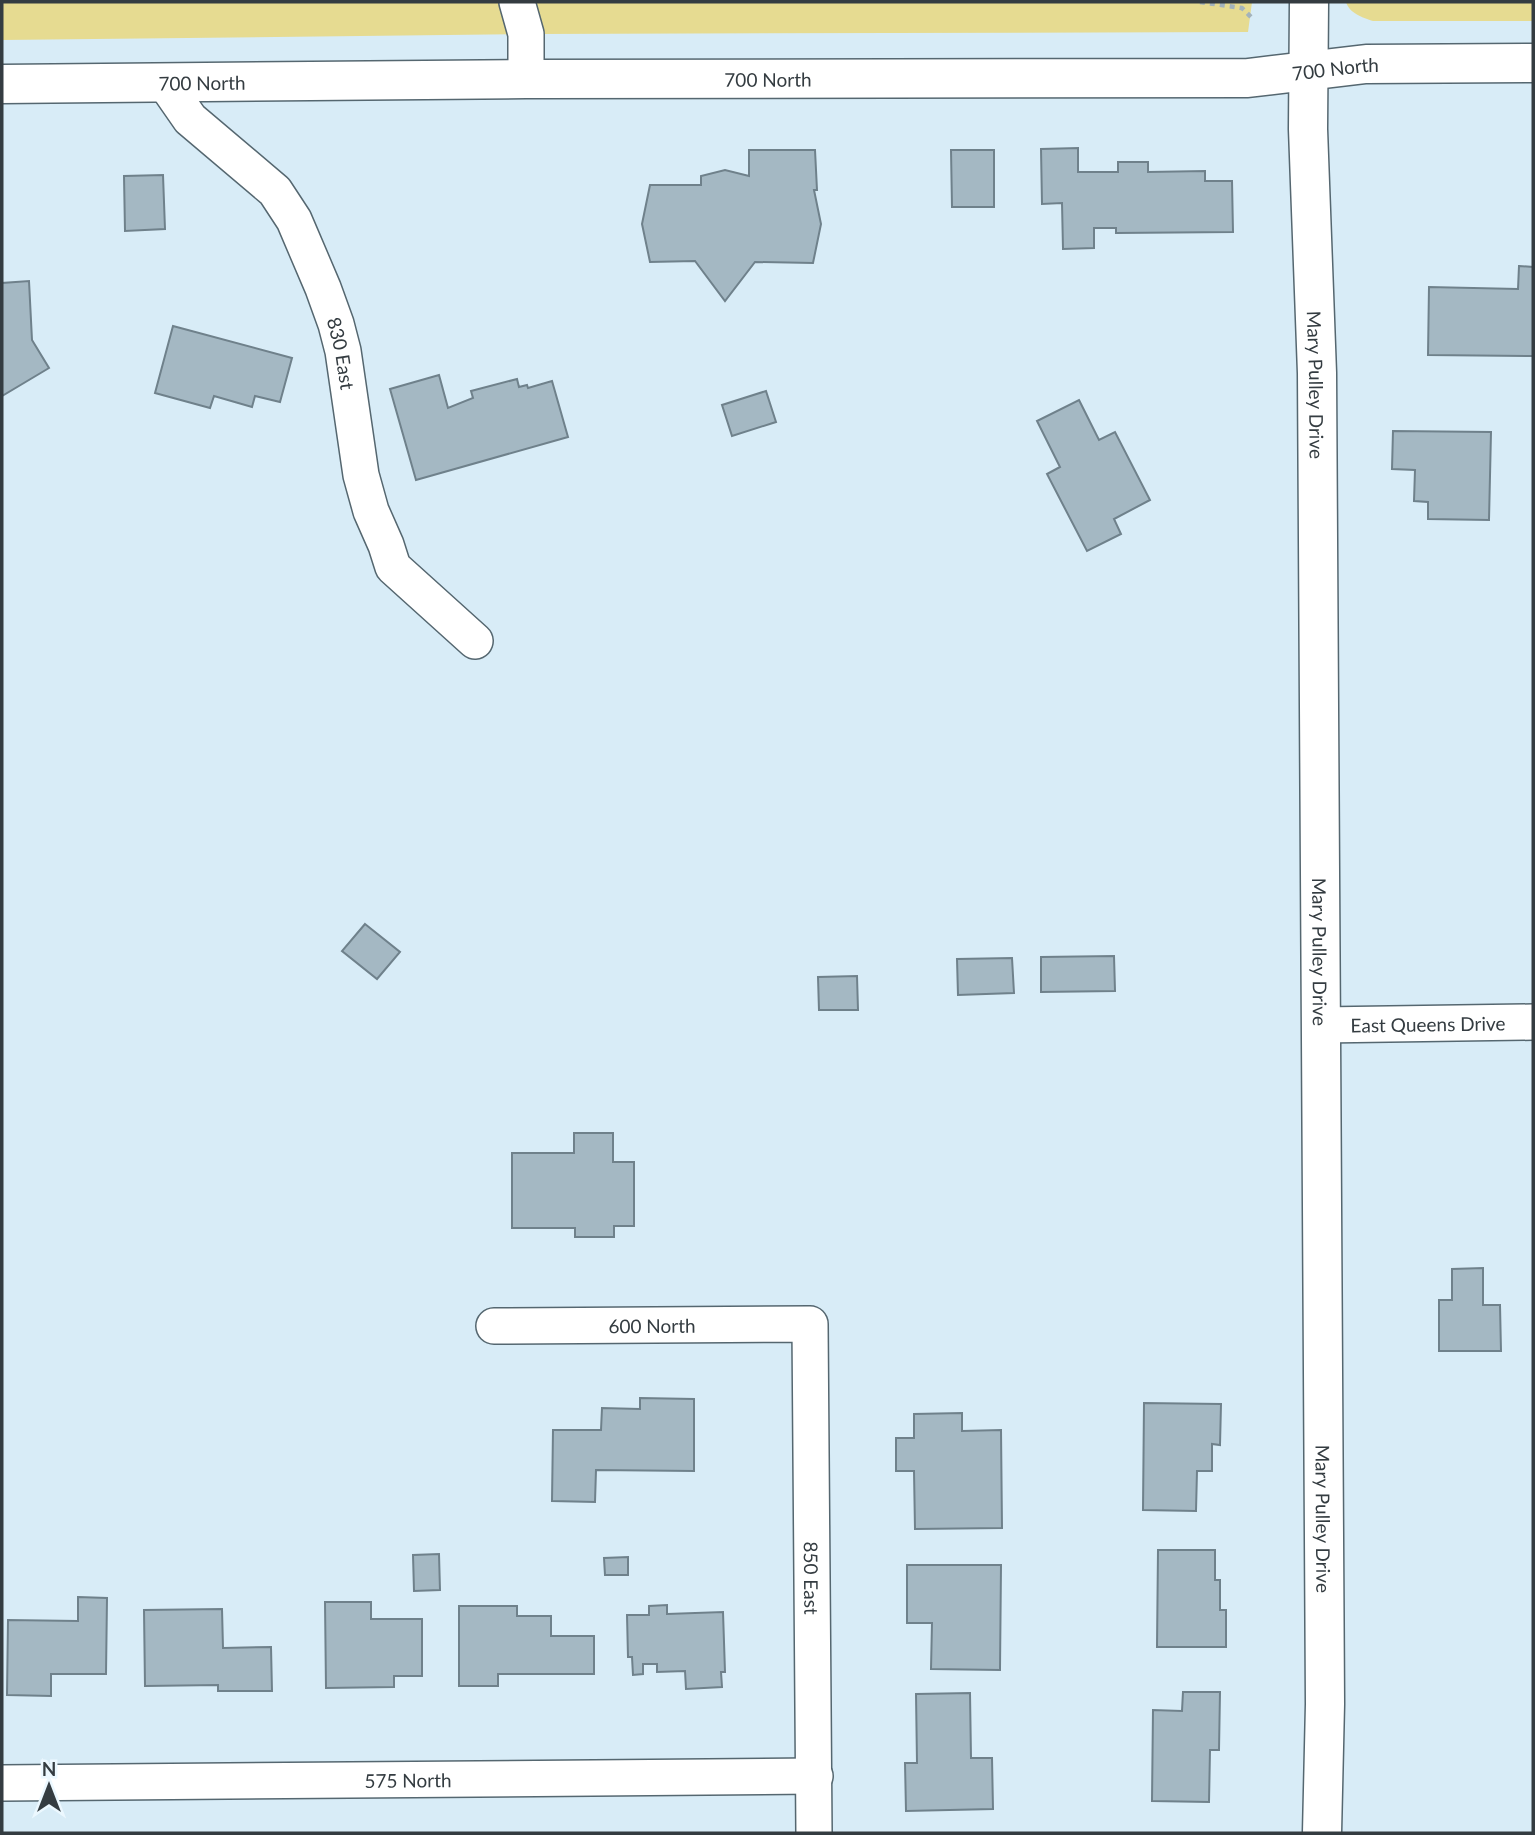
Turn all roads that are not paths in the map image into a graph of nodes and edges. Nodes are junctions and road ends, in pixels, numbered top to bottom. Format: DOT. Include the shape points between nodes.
graph roads {
  1 [pos="517,2"];
  2 [pos="1309,2"];
  3 [pos="1533,64"];
  4 [pos="1309,71"];
  5 [pos="527,79"];
  6 [pos="165,83"];
  7 [pos="2,84"];
  8 [pos="475,641"];
  9 [pos="1533,1022"];
  10 [pos="1321,1026"];
  11 [pos="810,1324"];
  12 [pos="494,1326"];
  13 [pos="815,1776"];
  14 [pos="2,1783"];
  15 [pos="814,1833"];
  16 [pos="1322,1833"];
  1 -- 5 [label="street" via="527,34"];
  2 -- 4 [label="street, Mary Pulley Drive"];
  3 -- 4 [label="street, 700 North" via="1366,64"];
  4 -- 5 [label="street, 700 North" via="1248,78"];
  4 -- 10 [label="street, Mary Pulley Drive" via="1317,373"];
  5 -- 6 [label="street, 700 North"];
  6 -- 7 [label="street, 700 North"];
  6 -- 8 [label="street, 830 East" via="190,119 275,191 293,220 336,324 361,475 393,567"];
  9 -- 10 [label="street, East Queens Drive"];
  10 -- 16 [label="street, Mary Pulley Drive"];
  11 -- 12 [label="street, 600 North"];
  11 -- 13 [label="street, 850 East"];
  13 -- 14 [label="street, 575 North"];
  13 -- 15 [label="street, 850 East"];
}
